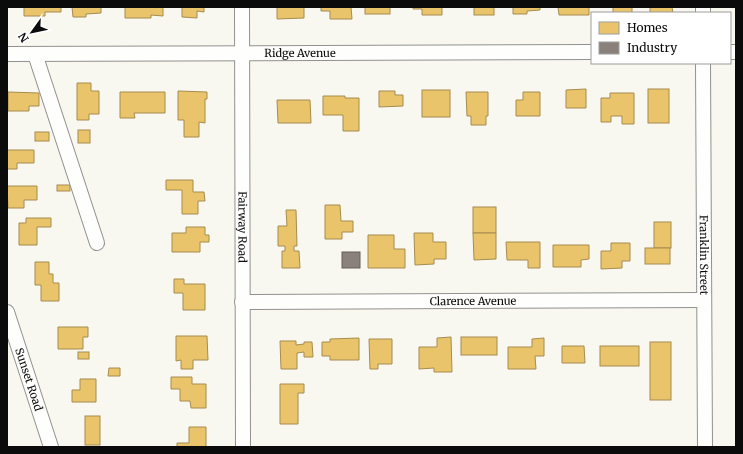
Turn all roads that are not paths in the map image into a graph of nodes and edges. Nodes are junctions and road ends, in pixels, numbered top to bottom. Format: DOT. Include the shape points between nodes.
graph roads {
  1 [pos="242,7"];
  2 [pos="591,52"];
  3 [pos="7,54"];
  4 [pos="36,54"];
  5 [pos="242,54"];
  6 [pos="703,64"];
  7 [pos="97,243"];
  8 [pos="704,300"];
  9 [pos="242,302"];
  10 [pos="7,312"];
  11 [pos="51,447"];
  12 [pos="243,447"];
  13 [pos="705,447"];
  1 -- 5 [label="street, Fairway Road"];
  2 -- 5 [label="street, Ridge Avenue"];
  3 -- 4 [label="street, Ridge Avenue"];
  4 -- 5 [label="street, Ridge Avenue"];
  4 -- 7 [label="street"];
  5 -- 9 [label="street, Fairway Road"];
  6 -- 8 [label="street, Franklin Street"];
  8 -- 9 [label="street, Clarence Avenue"];
  8 -- 13 [label="street, Franklin Street"];
  9 -- 12 [label="street, Fairway Road"];
  10 -- 11 [label="street, Sunset Road"];
}
